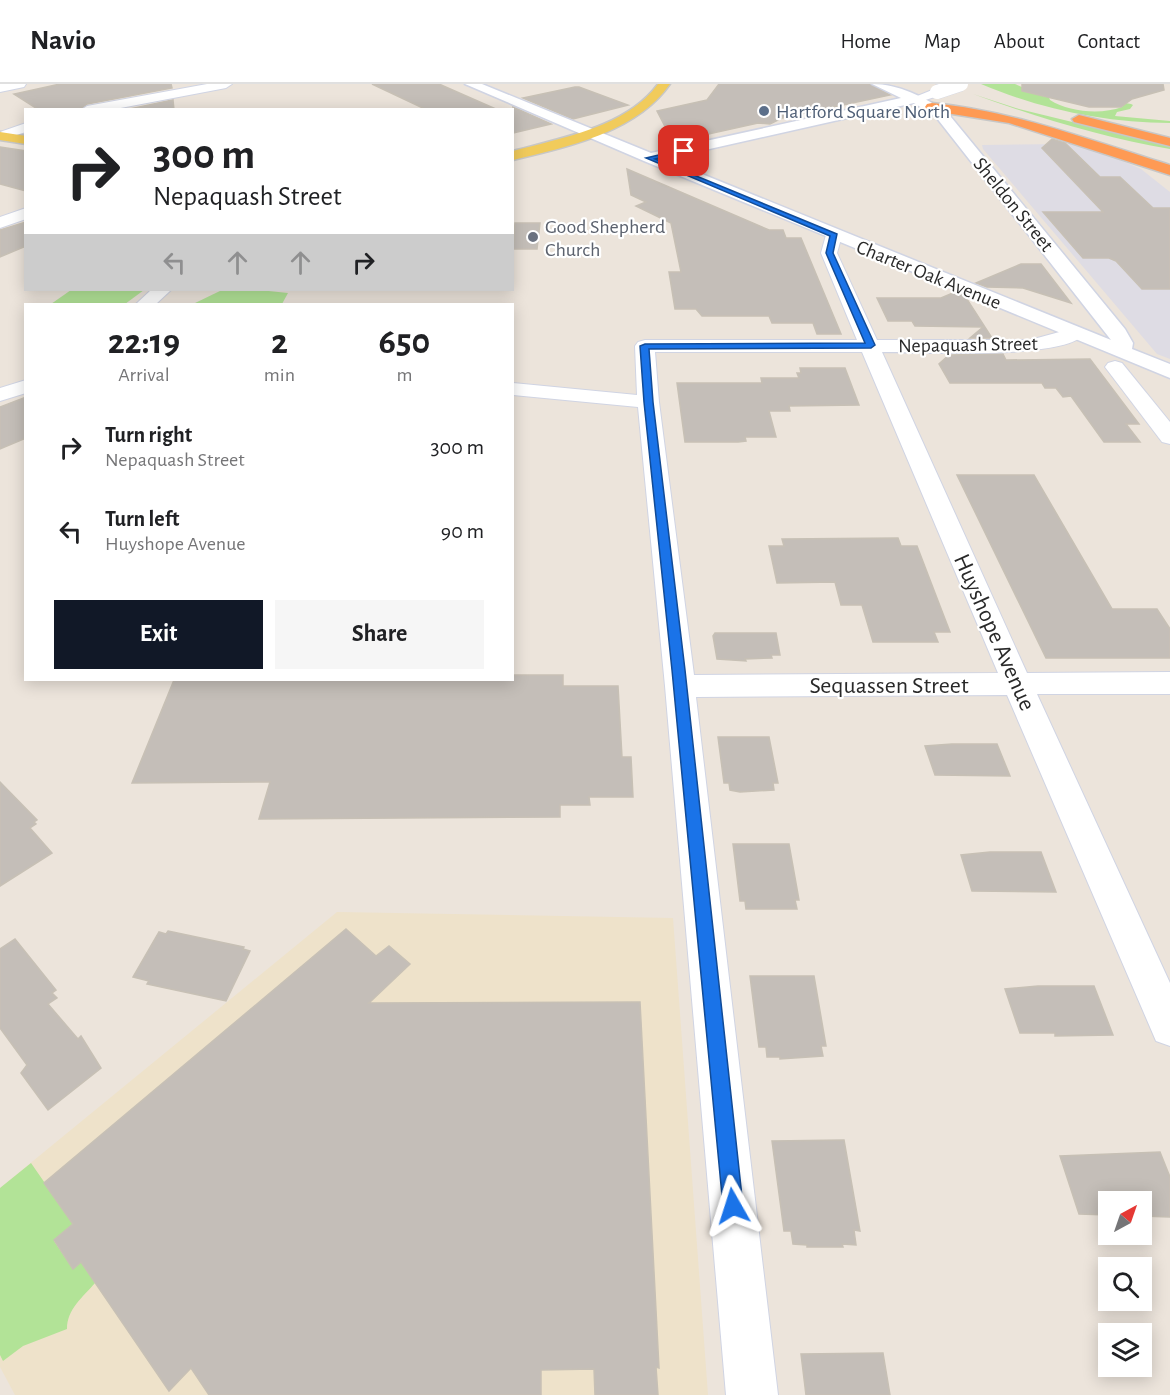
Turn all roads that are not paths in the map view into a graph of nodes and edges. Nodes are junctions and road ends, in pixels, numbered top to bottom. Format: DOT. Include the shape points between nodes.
graph roads {
  1 [pos="20,84"];
  2 [pos="226,84"];
  3 [pos="471,84"];
  4 [pos="664,84"];
  5 [pos="878,84"];
  6 [pos="964,85"];
  7 [pos="0,88"];
  8 [pos="936,94"];
  9 [pos="916,99"];
  10 [pos="98,108"];
  11 [pos="1004,110"];
  12 [pos="1164,126"];
  13 [pos="24,128"];
  14 [pos="586,132"];
  15 [pos="0,136"];
  16 [pos="24,140"];
  17 [pos="1170,142"];
  18 [pos="1170,152"];
  19 [pos="514,156"];
  20 [pos="649,158"];
  21 [pos="1170,165"];
  22 [pos="1170,170"];
  23 [pos="24,214"];
  24 [pos="0,223"];
  25 [pos="834,235"];
  26 [pos="161,291"];
  27 [pos="146,303"];
  28 [pos="1074,334"];
  29 [pos="871,345"];
  30 [pos="1118,360"];
  31 [pos="24,369"];
  32 [pos="1170,372"];
  33 [pos="0,377"];
  34 [pos="24,387"];
  35 [pos="514,389"];
  36 [pos="0,395"];
  37 [pos="648,402"];
  38 [pos="1170,437"];
  39 [pos="1170,683"];
  40 [pos="1017,684"];
  41 [pos="680,686"];
  42 [pos="1170,1027"];
  43 [pos="752,1395"];
  1 -- 7 [label="street"];
  2 -- 10 [label="street"];
  3 -- 14 [label="street, Charter Oak Avenue"];
  4 -- 14 [label="main road" via="656,98 642,109"];
  5 -- 9 [label="street, Sheldon Street"];
  6 -- 8 [label="street, bridge"];
  8 -- 9 [label="street, Sheldon Street"];
  8 -- 11 [label="highway"];
  8 -- 22 [label="highway" via="967,110 1012,120"];
  8 -- 30 [label="street, Sheldon Street" via="943,116 1118,333 1123,343"];
  9 -- 20 [label="street"];
  11 -- 18 [label="highway"];
  11 -- 21 [label="highway"];
  12 -- 17 [label="highway" via="1067,115"];
  13 -- 15 [label="street"];
  14 -- 19 [label="main road"];
  14 -- 20 [label="street, Charter Oak Avenue"];
  15 -- 16 [label="main road"];
  20 -- 25 [label="street, Charter Oak Avenue"];
  23 -- 24 [label="street"];
  25 -- 28 [label="street, Charter Oak Avenue"];
  25 -- 29 [label="street, Huyshope Avenue" via="829,253"];
  26 -- 27 [label="street"];
  28 -- 29 [label="street, Nepaquash Street" via="1030,346"];
  28 -- 30 [label="street, Charter Oak Avenue"];
  29 -- 37 [label="street, Nepaquash Street" via="645,346"];
  29 -- 40 [label="street, Huyshope Avenue"];
  30 -- 32 [label="street, Charter Oak Avenue"];
  30 -- 38 [label="street"];
  31 -- 33 [label="street"];
  34 -- 36 [label="street"];
  35 -- 37 [label="street"];
  37 -- 41 [label="street"];
  39 -- 40 [label="street, Sequassen Street"];
  40 -- 41 [label="street, Sequassen Street"];
  40 -- 42 [label="street, Huyshope Avenue"];
  41 -- 43 [label="street"];
}
